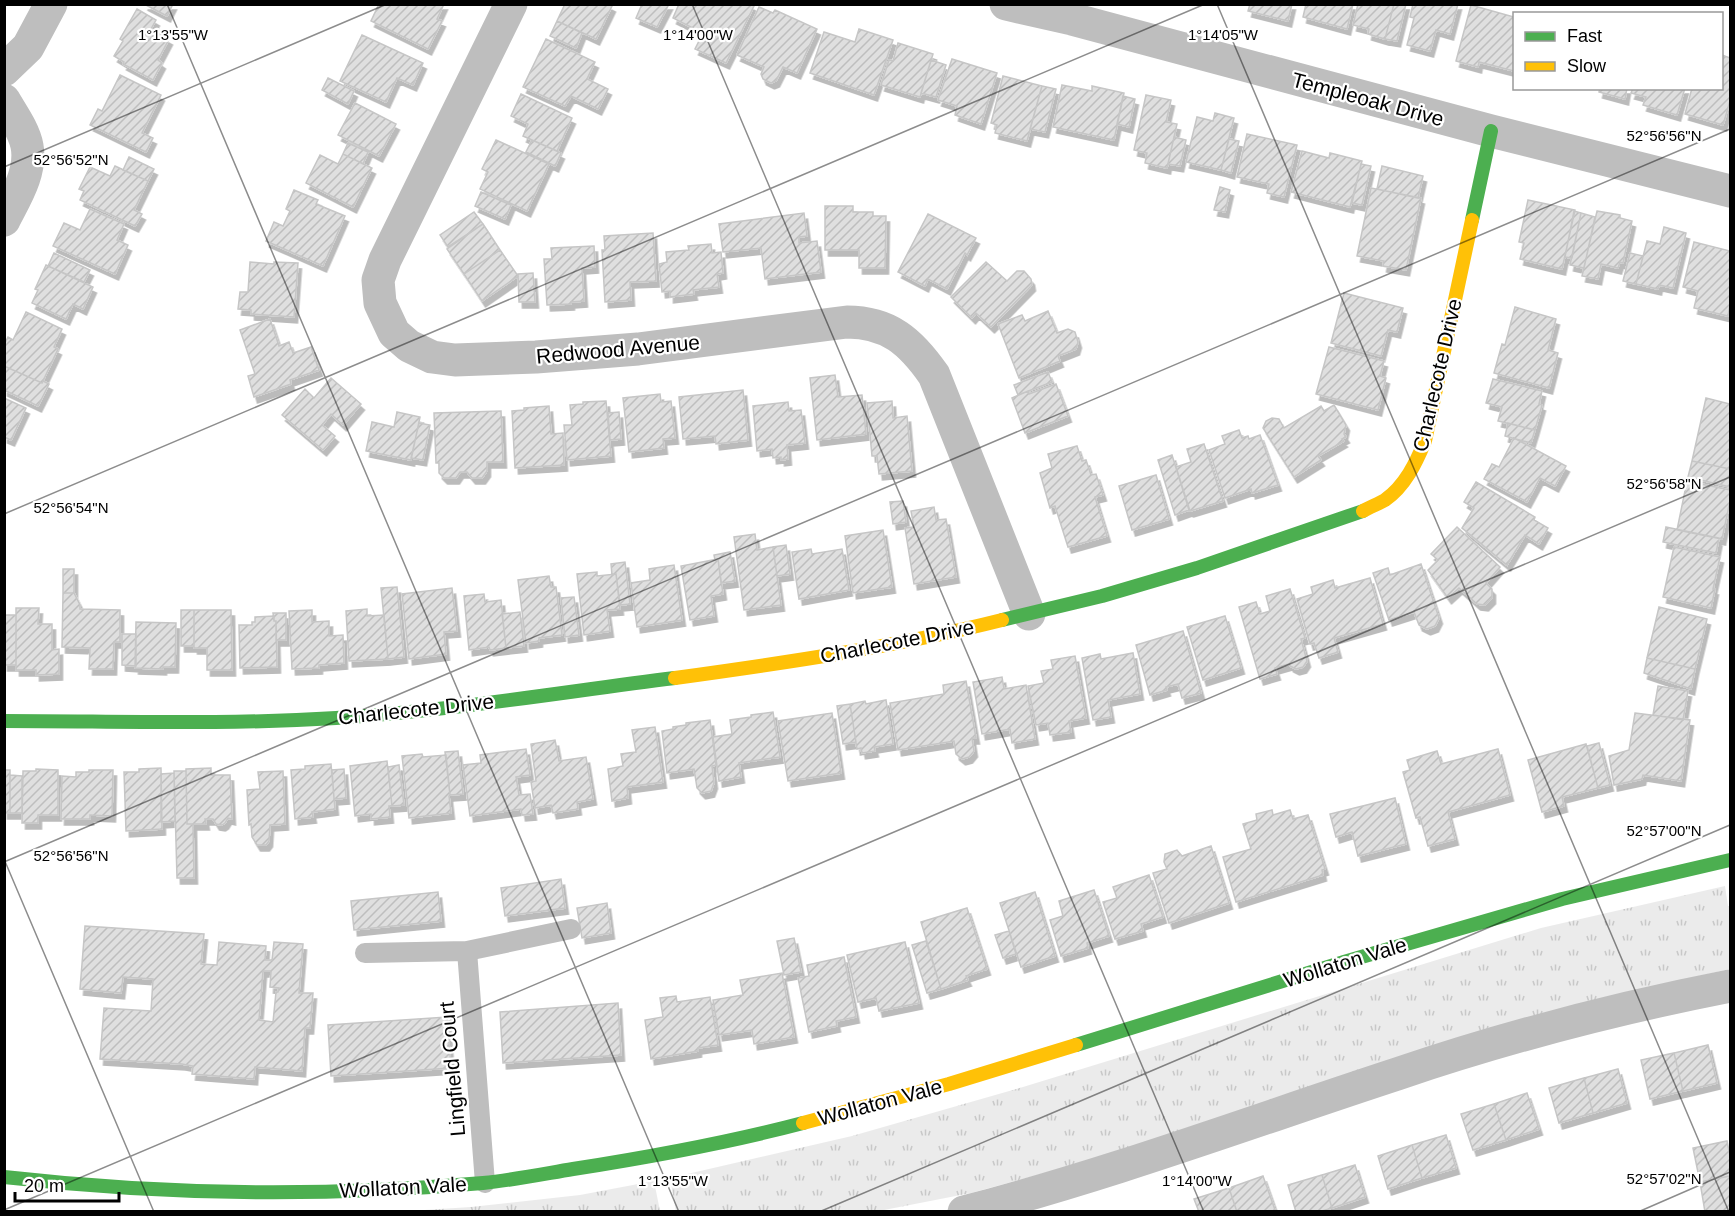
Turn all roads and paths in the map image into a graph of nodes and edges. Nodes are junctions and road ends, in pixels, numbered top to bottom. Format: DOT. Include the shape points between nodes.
graph roads {
  1 [pos="51,4"];
  2 [pos="511,4"];
  3 [pos="1006,4"];
  4 [pos="4,70"];
  5 [pos="4,100"];
  6 [pos="1491,132"];
  7 [pos="1731,191"];
  8 [pos="4,220"];
  9 [pos="1029,614"];
  10 [pos="4,721"];
  11 [pos="1731,860"];
  12 [pos="571,929"];
  13 [pos="467,951"];
  14 [pos="365,953"];
  15 [pos="1731,986"];
  16 [pos="4,1177"];
  17 [pos="485,1183"];
  18 [pos="964,1212"];
  1 -- 4 [label="street" via="28,47"];
  2 -- 9 [label="street, Redwood Avenue" via="385,260 378,280 380,303 394,333 432,357 455,360 638,349 847,322 877,325 912,347 934,375"];
  3 -- 6 [label="street, Templeoak Drive"];
  5 -- 8 [label="street" via="27,144 28,162"];
  6 -- 7 [label="street, Templeoak Drive"];
  6 -- 9 [label="street, Charlecote Drive" via="1425,441 1402,484 1384,500 1348,516 1197,568"];
  9 -- 10 [label="street, Charlecote Drive" via="946,634 762,666 419,711 262,721"];
  11 -- 17 [label="street, Wollaton Vale" via="1562,899 950,1084 783,1128 657,1156"];
  12 -- 13 [label="lane"];
  13 -- 14 [label="lane"];
  13 -- 17 [label="lane, Lingfield Court"];
  15 -- 18 [label="street" via="1578,1019 1399,1073 1128,1164"];
  16 -- 17 [label="street, Wollaton Vale" via="76,1190 198,1192 356,1191"];
}
